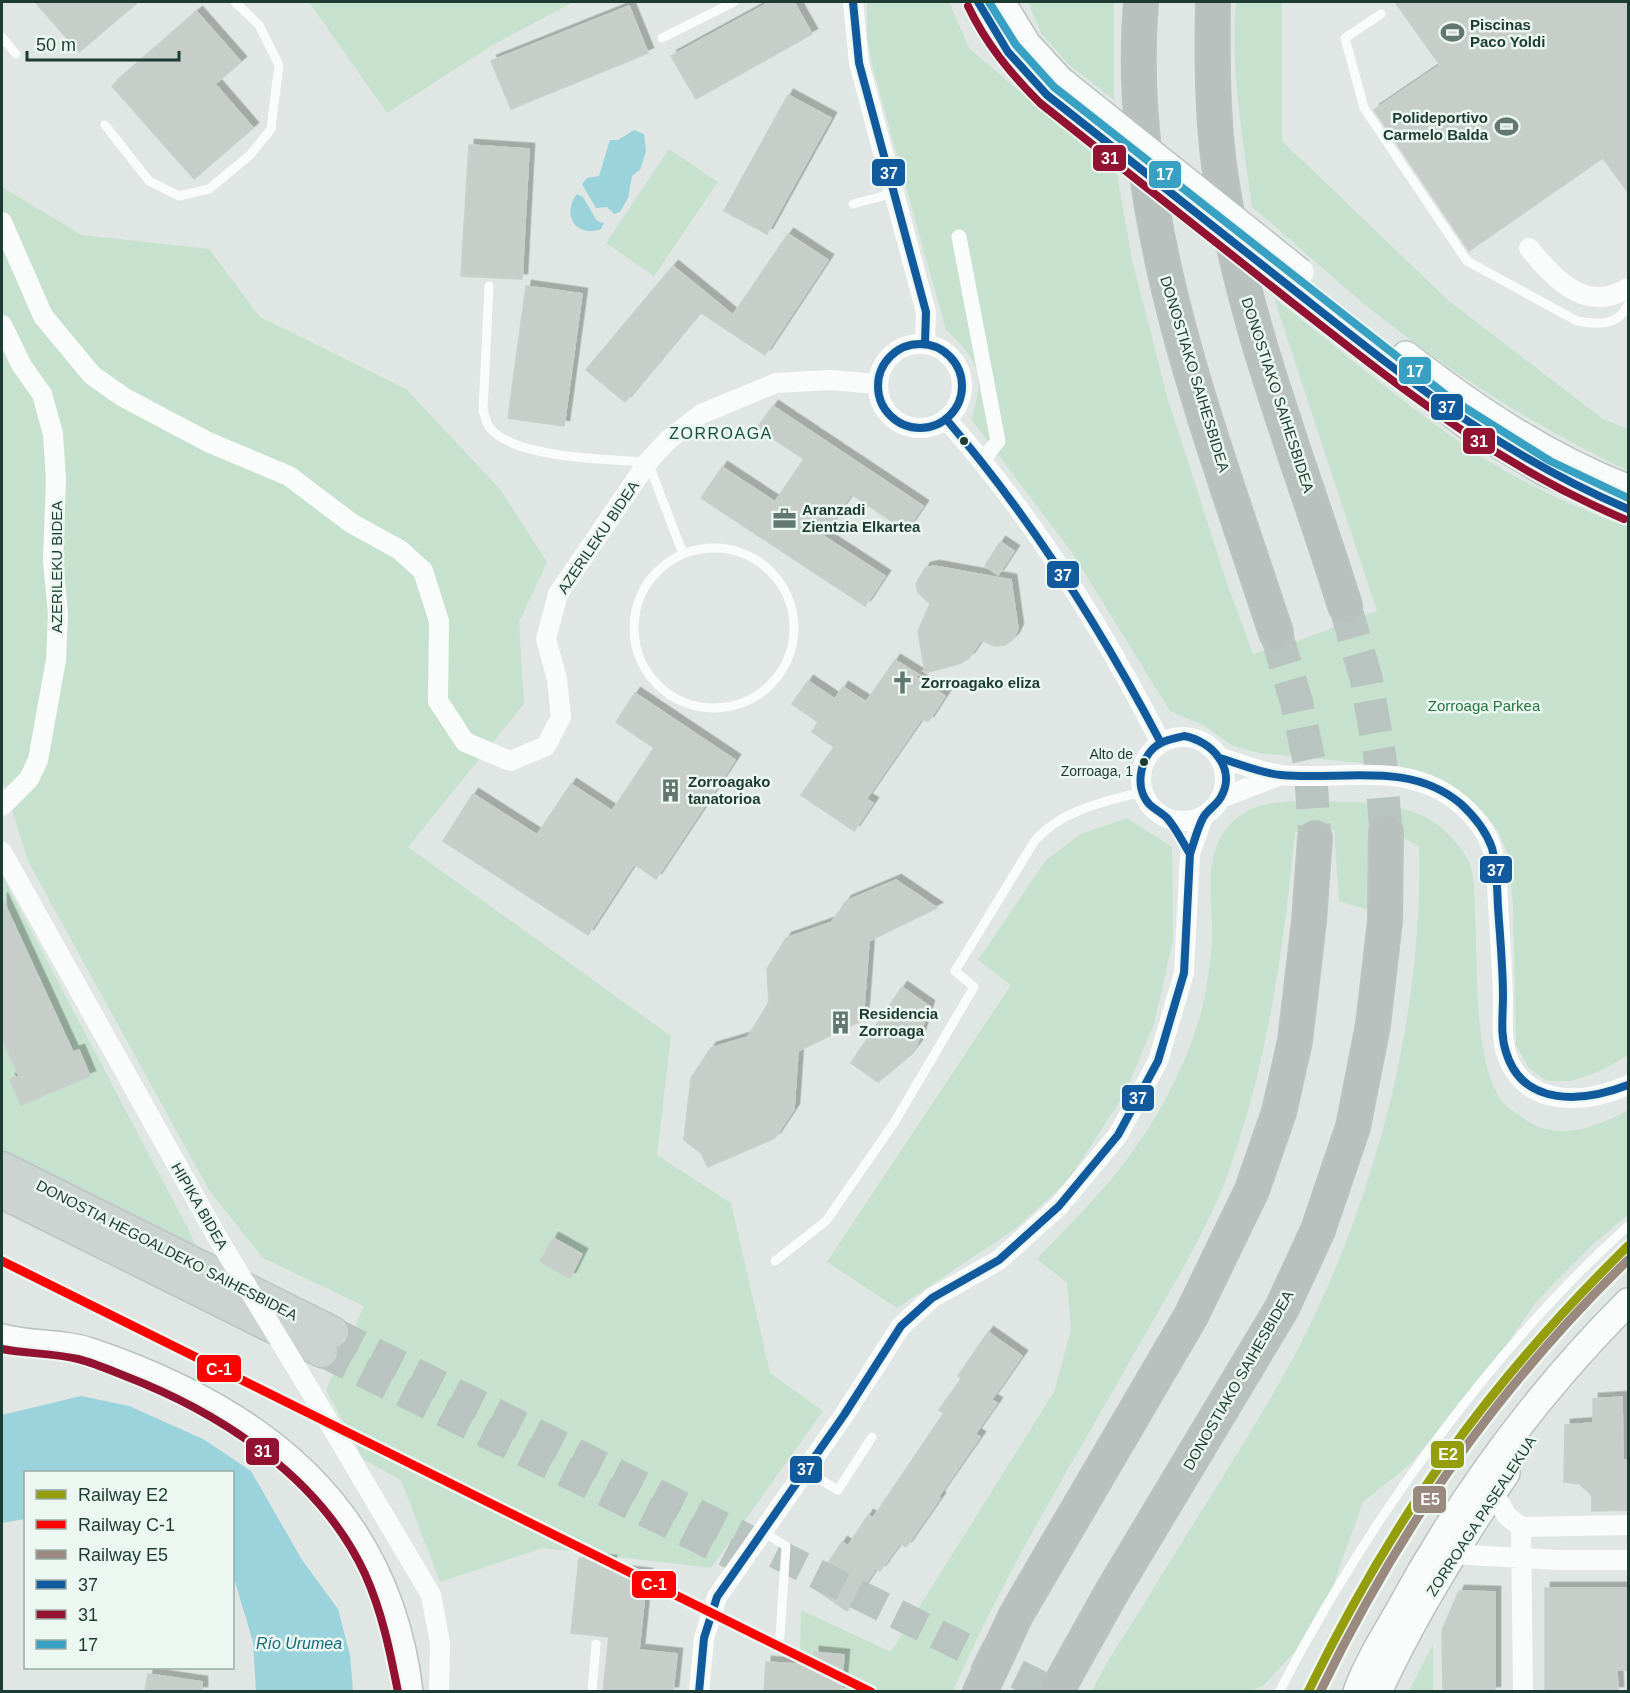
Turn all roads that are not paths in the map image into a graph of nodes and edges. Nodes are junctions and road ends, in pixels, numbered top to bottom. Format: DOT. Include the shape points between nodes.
graph roads {
  1 [pos="235,2"];
  2 [pos="734,2"];
  3 [pos="853,2"];
  4 [pos="978,2"];
  5 [pos="1001,2"];
  6 [pos="1141,2"];
  7 [pos="1213,2"];
  8 [pos="1381,14"];
  9 [pos="2,38"];
  10 [pos="662,38"];
  11 [pos="16,54"];
  12 [pos="105,125"];
  13 [pos="894,193"];
  14 [pos="853,204"];
  15 [pos="2,222"];
  16 [pos="959,237"];
  17 [pos="1529,248"];
  18 [pos="1298,282"];
  19 [pos="489,286"];
  20 [pos="1629,288"];
  21 [pos="1629,305"];
  22 [pos="2,325"];
  23 [pos="925,344"];
  24 [pos="877,384"];
  25 [pos="946,419"];
  26 [pos="983,460"];
  27 [pos="648,462"];
  28 [pos="1629,488"];
  29 [pos="1629,509"];
  30 [pos="683,554"];
  31 [pos="1345,606"];
  32 [pos="1276,633"];
  33 [pos="1161,742"];
  34 [pos="1221,758"];
  35 [pos="1281,775"];
  36 [pos="1142,792"];
  37 [pos="1221,798"];
  38 [pos="2,806"];
  39 [pos="1203,817"];
  40 [pos="1168,819"];
  41 [pos="1386,832"];
  42 [pos="1315,838"];
  43 [pos="2,852"];
  44 [pos="1190,855"];
  45 [pos="1629,1085"];
  46 [pos="2,1167"];
  47 [pos="2,1193"];
  48 [pos="1629,1226"];
  49 [pos="775,1261"];
  50 [pos="1629,1302"];
  51 [pos="1629,1328"];
  52 [pos="9,1344"];
  53 [pos="872,1437"];
  54 [pos="805,1471"];
  55 [pos="1493,1492"];
  56 [pos="1629,1526"];
  57 [pos="1521,1527"];
  58 [pos="763,1532"];
  59 [pos="1452,1554"];
  60 [pos="1521,1557"];
  61 [pos="1629,1560"];
  62 [pos="780,1636"];
  63 [pos="596,1644"];
  64 [pos="408,1692"];
  65 [pos="439,1692"];
  66 [pos="592,1692"];
  67 [pos="699,1692"];
  68 [pos="980,1692"];
  69 [pos="1056,1692"];
  70 [pos="1279,1692"];
  71 [pos="1357,1692"];
  72 [pos="1378,1692"];
  73 [pos="1523,1692"];
  1 -- 12 [label="lane" via="259,25 279,65 270,129 250,155 209,189 179,196 149,181"];
  2 -- 10 [label="lane"];
  3 -- 13 [label="street" via="859,63"];
  4 -- 18 [label="main road, bridge" via="992,31 1018,67 1090,131"];
  5 -- 18 [label="main road, bridge" via="1026,44 1060,80"];
  6 -- 32 [label="highway, DONOSTIAKO SAIHESBIDEA" via="1142,131 1163,266 1183,343"];
  7 -- 31 [label="highway, DONOSTIAKO SAIHESBIDEA" via="1212,67 1219,165 1239,270 1268,372"];
  8 -- 21 [label="lane" via="1345,38 1364,108 1467,261 1577,321 1596,325 1612,322"];
  9 -- 11 [label="lane"];
  13 -- 14 [label="lane"];
  13 -- 23 [label="street" via="926,312"];
  15 -- 27 [label="street, AZERILEKU BIDEA" via="43,316 92,375 123,397 208,442 289,476 351,523 400,550 423,572 439,621 438,701 465,741 510,761 546,746 561,717 557,679 546,639 558,594"];
  16 -- 26 [label="street" via="998,441"];
  17 -- 20 [label="street" via="1552,276 1574,292 1608,297"];
  18 -- 28 [label="main road" via="1479,408 1555,455"];
  18 -- 29 [label="main road" via="1468,426 1545,472"];
  19 -- 27 [label="lane" via="483,410 490,428 511,442 557,455"];
  22 -- 38 [label="street, AZERILEKU BIDEA" via="22,366 42,394 54,434 58,614 56,660 38,760 29,779"];
  23 -- 24 [label="street" via="902,347 892,354 884,362"];
  23 -- 25 [label="street" via="948,353 961,374 960,399"];
  24 -- 25 [label="street" via="885,410 901,423 921,428"];
  24 -- 27 [label="street, AZERILEKU BIDEA" via="831,380 776,383 701,414"];
  25 -- 26 [label="street"];
  26 -- 33 [label="street" via="1101,632"];
  27 -- 30 [label="lane"];
  30 -- 30 [label="lane" via="666,563 642,592 633,629 639,657 654,681 685,703 722,708 741,704 774,682 789,657 795,628 792,608 774,574 741,552 702,548"];
  33 -- 34 [label="street" via="1184,736 1196,738"];
  33 -- 36 [label="street" via="1143,764"];
  34 -- 35 [label="street"];
  34 -- 37 [label="street" via="1226,785"];
  35 -- 37 [label="street"];
  35 -- 45 [label="street" via="1374,773 1427,786 1454,799 1484,831 1492,848 1501,940 1502,1037 1518,1074 1534,1089 1558,1099 1580,1099"];
  36 -- 40 [label="street" via="1156,813"];
  36 -- 49 [label="lane" via="1098,803 1043,831 1034,842 956,971 974,987 894,1123 826,1221"];
  37 -- 39 [label="street"];
  39 -- 40 [label="street" via="1180,822"];
  39 -- 44 [label="street"];
  40 -- 44 [label="street"];
  41 -- 69 [label="highway, DONOSTIAKO SAIHESBIDEA" via="1386,921 1373,1025 1353,1127 1318,1230 1282,1308"];
  42 -- 68 [label="highway" via="1295,1041 1279,1112 1252,1190 1191,1316 1016,1615"];
  43 -- 65 [label="street, HIPIKA BIDEA, bridge" via="220,1242 431,1595 440,1643"];
  44 -- 54 [label="street" via="1184,973 1158,1061 1118,1135 1059,1206 999,1260 932,1298 902,1326"];
  46 -- 47 [label="main road, DONOSTIA HEGOALDEKO SAIHESBIDEA" via="327,1342"];
  48 -- 70 [label="lane" via="1576,1274 1527,1328 1400,1491"];
  50 -- 71 [label="main road, ZORROAGA PASEALEKUA" via="1528,1414 1467,1497 1433,1547"];
  51 -- 55 [label="main road, ZORROAGA PASEALEKUA" via="1531,1437"];
  52 -- 64 [label="main road" via="74,1347 135,1369 229,1415 285,1454 339,1511 374,1568 398,1631"];
  53 -- 54 [label="lane" via="838,1490"];
  54 -- 58 [label="street"];
  55 -- 57 [label="street" via="1507,1516"];
  55 -- 59 [label="main road, ZORROAGA PASEALEKUA"];
  56 -- 57 [label="street"];
  57 -- 60 [label="street"];
  58 -- 62 [label="lane" via="786,1546"];
  58 -- 67 [label="street" via="717,1597 704,1638"];
  59 -- 60 [label="street"];
  59 -- 72 [label="main road, ZORROAGA PASEALEKUA"];
  60 -- 61 [label="street"];
  60 -- 73 [label="street"];
  63 -- 66 [label="lane"];
}
